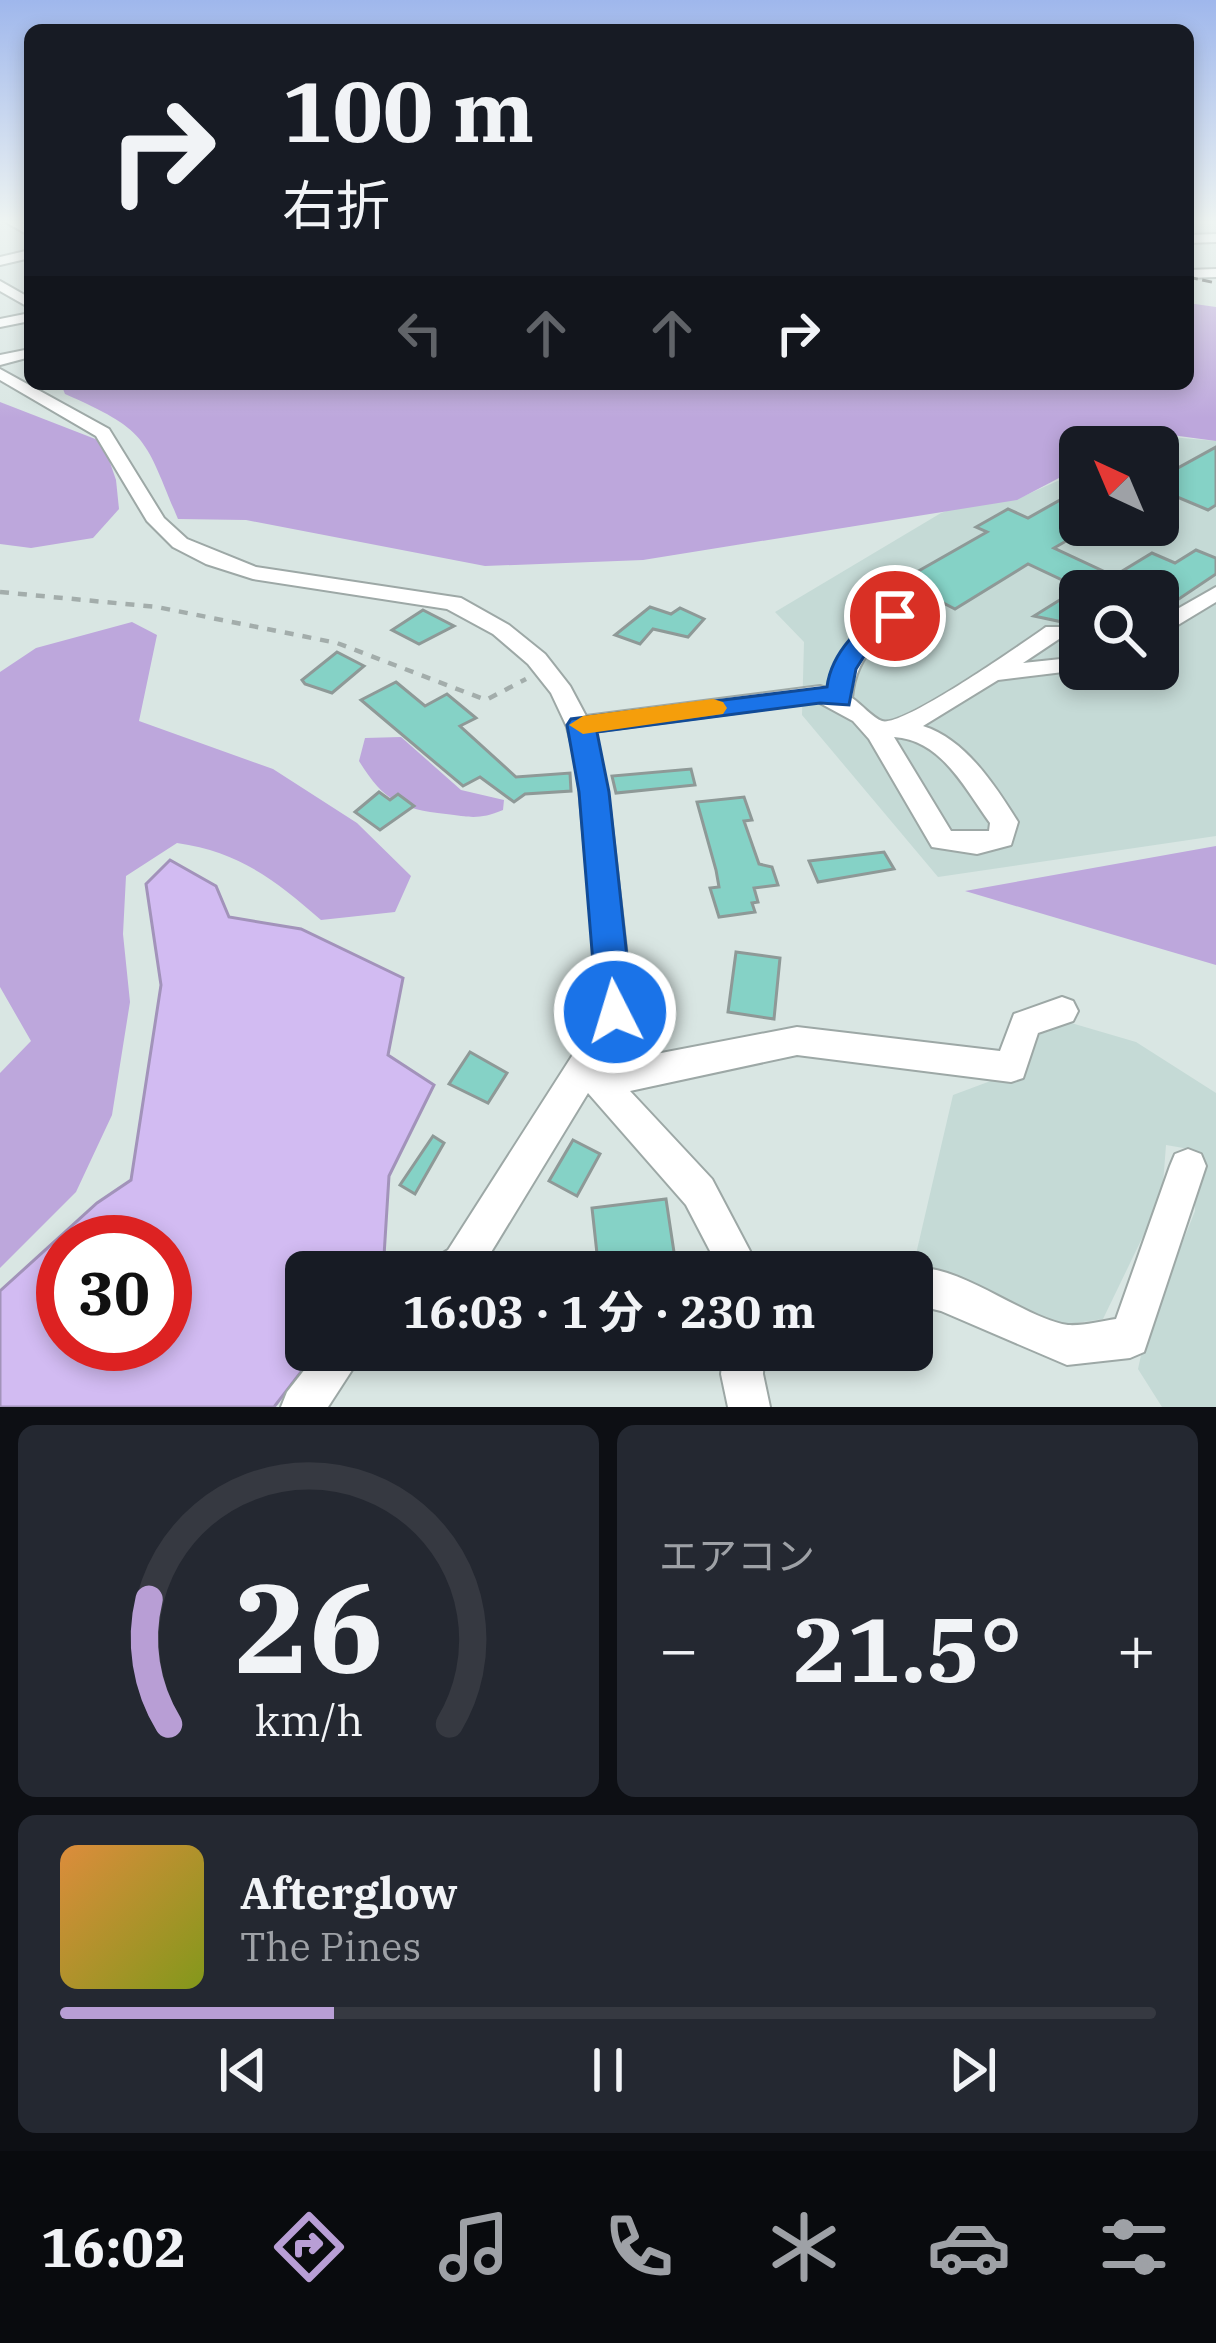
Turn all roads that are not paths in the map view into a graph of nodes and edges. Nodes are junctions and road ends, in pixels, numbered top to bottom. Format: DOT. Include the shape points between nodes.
graph roads {
  1 [pos="36,390"];
  2 [pos="1216,593"];
  3 [pos="923,602"];
  4 [pos="1179,617"];
  5 [pos="1054,632"];
  6 [pos="1059,666"];
  7 [pos="992,673"];
  8 [pos="840,699"];
  9 [pos="581,725"];
  10 [pos="889,728"];
  11 [pos="1063,1011"];
  12 [pos="594,1074"];
  13 [pos="1188,1166"];
  14 [pos="471,1251"];
  15 [pos="730,1251"];
  16 [pos="933,1290"];
  17 [pos="329,1371"];
  18 [pos="742,1371"];
  19 [pos="302,1407"];
  20 [pos="748,1407"];
  1 -- 9 [label="street" via="104,433 157,521 180,543 253,573 453,603 504,631 546,669"];
  2 -- 4 [label="street"];
  3 -- 8 [label="street" via="858,645 843,669"];
  5 -- 7 [label="street"];
  6 -- 7 [label="street"];
  7 -- 10 [label="street"];
  8 -- 9 [label="street" via="820,694"];
  8 -- 10 [label="street"];
  9 -- 12 [label="street" via="615,1012"];
  10 -- 10 [label="street" via="942,840 1001,838 1004,822 939,739"];
  11 -- 12 [label="street" via="1025,1024 1010,1067 797,1041"];
  12 -- 14 [label="street"];
  12 -- 15 [label="street" via="698,1192"];
  13 -- 16 [label="street" via="1130,1338 1067,1345"];
  17 -- 19 [label="street"];
  18 -- 20 [label="street"];
}
